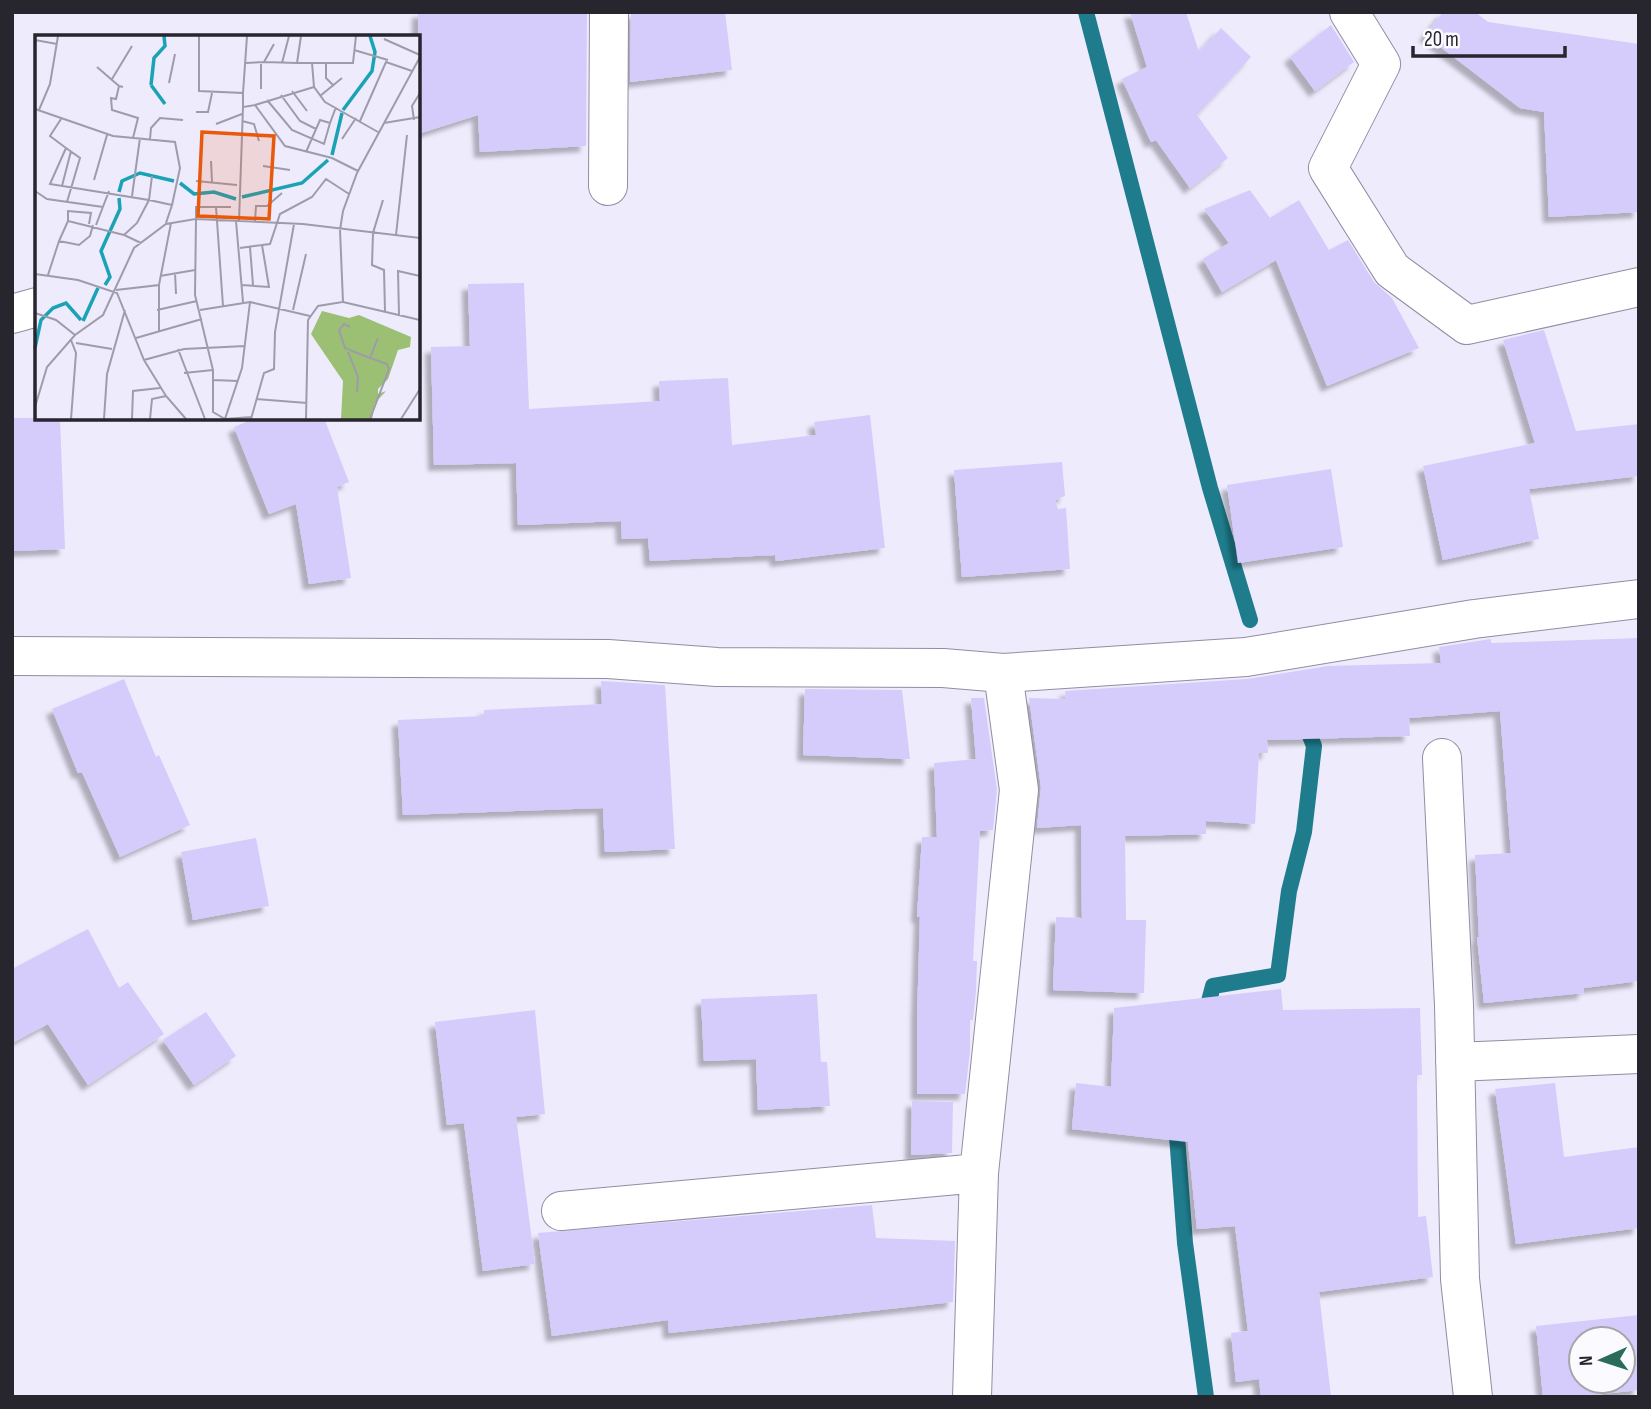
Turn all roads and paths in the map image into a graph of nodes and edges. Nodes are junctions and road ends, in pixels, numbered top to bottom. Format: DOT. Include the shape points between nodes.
graph roads {
  1 [pos="609,12"];
  2 [pos="1349,12"];
  3 [pos="608,186"];
  4 [pos="1639,287"];
  5 [pos="35,308"];
  6 [pos="12,314"];
  7 [pos="1639,599"];
  8 [pos="12,656"];
  9 [pos="1003,673"];
  10 [pos="1442,758"];
  11 [pos="1639,1054"];
  12 [pos="1455,1062"];
  13 [pos="979,1172"];
  14 [pos="561,1211"];
  15 [pos="972,1397"];
  16 [pos="1472,1397"];
  1 -- 3 [label="street"];
  2 -- 4 [label="street" via="1381,64 1328,168 1392,270 1466,325"];
  5 -- 6 [label="street"];
  7 -- 9 [label="street" via="1474,619 1246,657"];
  8 -- 9 [label="street" via="607,659 717,667 943,667"];
  9 -- 13 [label="street" via="1018,790"];
  10 -- 12 [label="street"];
  11 -- 12 [label="street"];
  12 -- 16 [label="street" via="1460,1279"];
  13 -- 14 [label="street"];
  13 -- 15 [label="street"];
}
